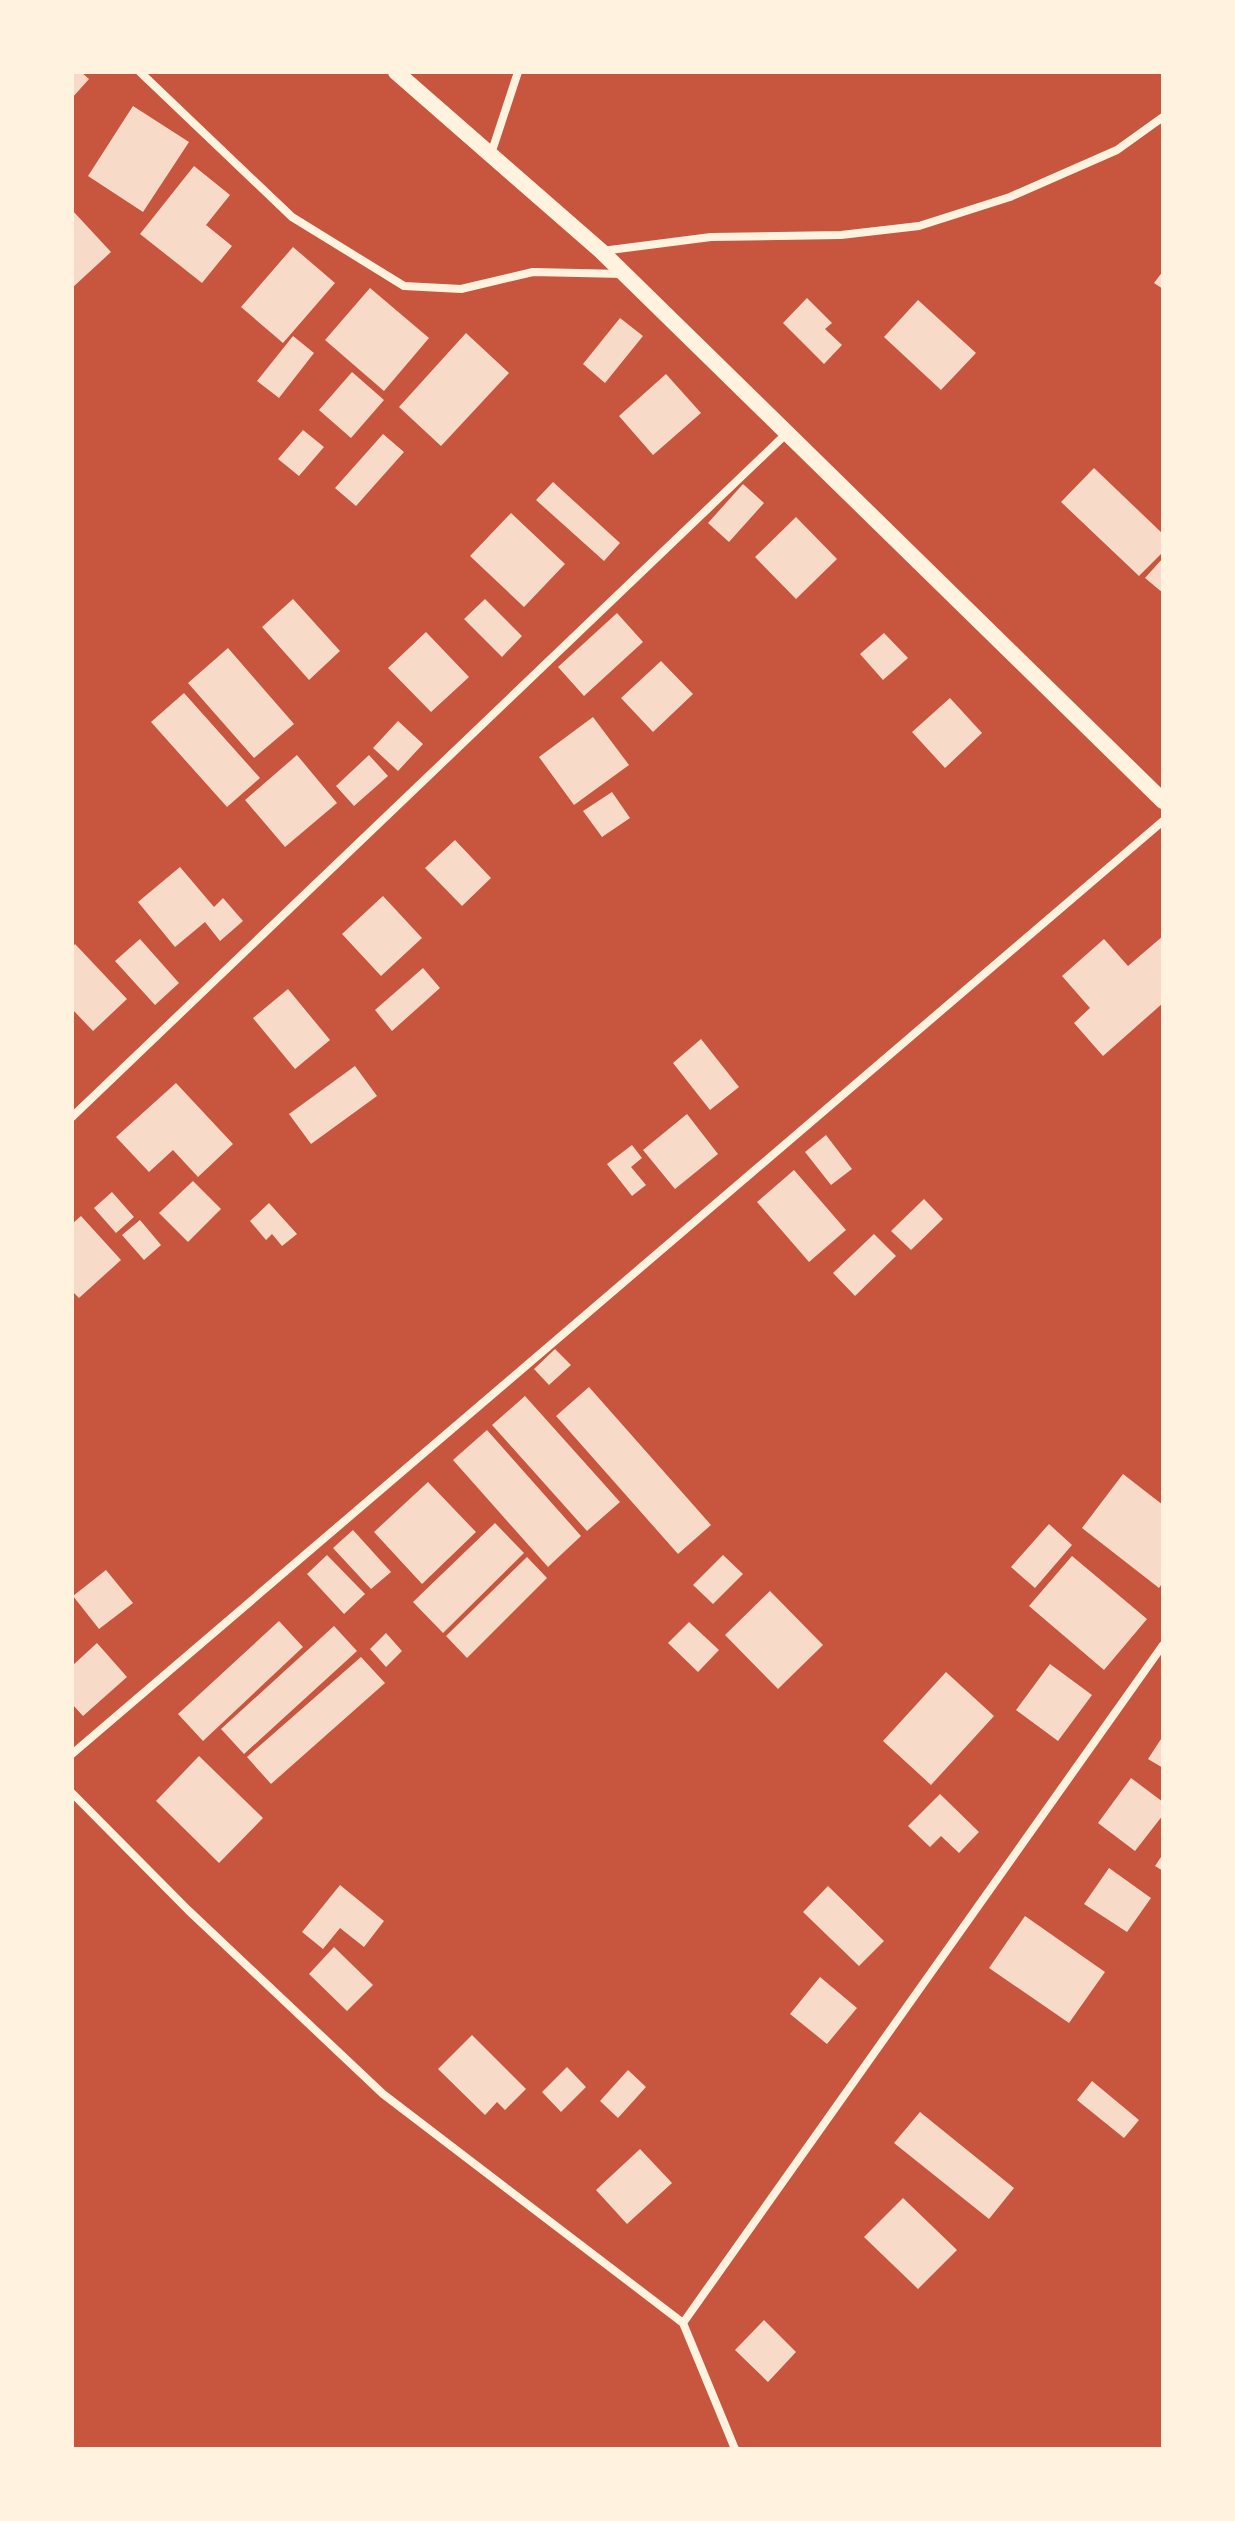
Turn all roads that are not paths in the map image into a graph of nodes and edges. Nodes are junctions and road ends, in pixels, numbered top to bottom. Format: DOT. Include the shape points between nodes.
graph roads {
  1 [pos="140,72"];
  2 [pos="396,72"];
  3 [pos="518,72"];
  4 [pos="1163,117"];
  5 [pos="491,154"];
  6 [pos="601,251"];
  7 [pos="626,275"];
  8 [pos="787,433"];
  9 [pos="1163,801"];
  10 [pos="1163,821"];
  11 [pos="72,1117"];
  12 [pos="1163,1645"];
  13 [pos="72,1754"];
  14 [pos="72,1793"];
  15 [pos="683,2323"];
  16 [pos="735,2449"];
  1 -- 7 [label="street" via="292,217 404,286 461,289 533,272"];
  2 -- 5 [label="main road"];
  3 -- 5 [label="street"];
  4 -- 6 [label="street" via="1117,150 1010,197 919,226 841,235 711,237"];
  5 -- 6 [label="main road"];
  6 -- 7 [label="main road"];
  7 -- 8 [label="main road"];
  8 -- 9 [label="main road"];
  8 -- 11 [label="street"];
  10 -- 13 [label="street"];
  12 -- 15 [label="street"];
  14 -- 15 [label="street" via="383,2094"];
  15 -- 16 [label="street"];
}
